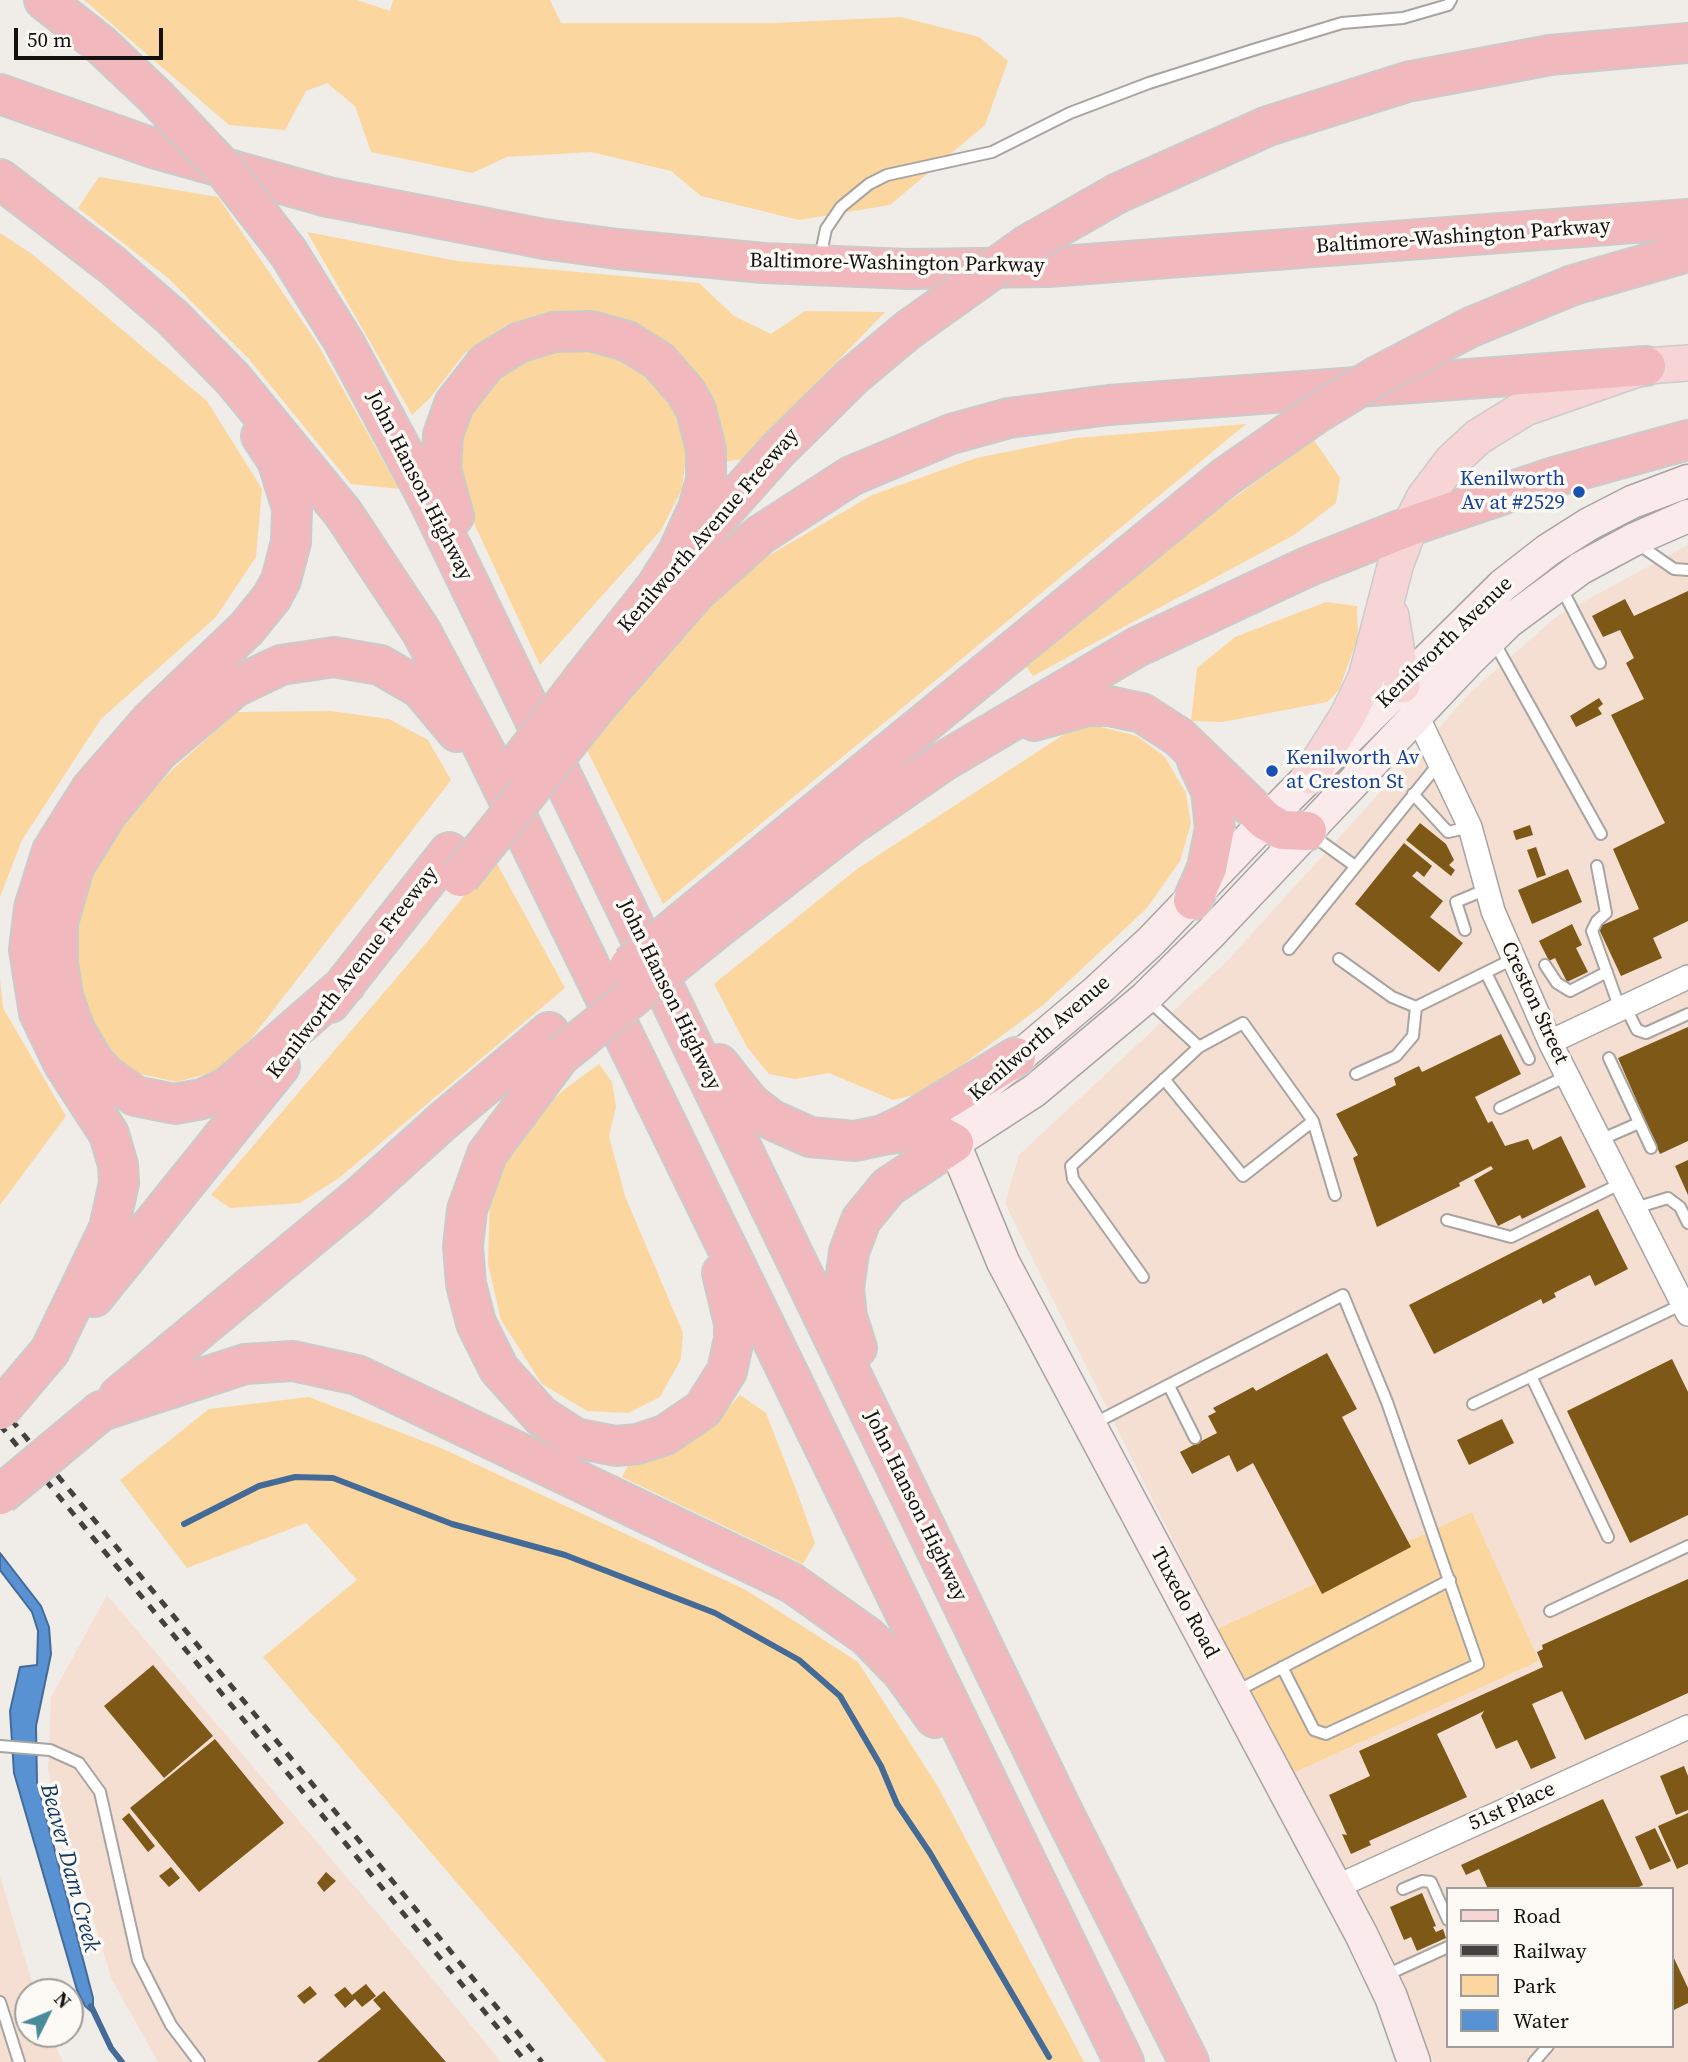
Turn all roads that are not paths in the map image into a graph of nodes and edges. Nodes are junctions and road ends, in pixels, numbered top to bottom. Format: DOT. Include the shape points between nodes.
graph roads {
  1 [pos="44,0"];
  2 [pos="1451,0"];
  3 [pos="1688,43"];
  4 [pos="0,94"];
  5 [pos="0,179"];
  6 [pos="1688,219"];
  7 [pos="1688,252"];
  8 [pos="819,267"];
  9 [pos="172,317"];
  10 [pos="1688,363"];
  11 [pos="1646,366"];
  12 [pos="1688,440"];
  13 [pos="1688,481"];
  14 [pos="1688,516"];
  15 [pos="1410,526"];
  16 [pos="1633,540"];
  17 [pos="1688,570"];
  18 [pos="1559,583"];
  19 [pos="655,588"];
  20 [pos="1389,599"];
  21 [pos="1492,637"];
  22 [pos="503,653"];
  23 [pos="1600,663"];
  24 [pos="593,689"];
  25 [pos="1409,699"];
  26 [pos="1179,737"];
  27 [pos="975,740"];
  28 [pos="1440,762"];
  29 [pos="1310,776"];
  30 [pos="1413,794"];
  31 [pos="1266,821"];
  32 [pos="1470,827"];
  33 [pos="1307,831"];
  34 [pos="1601,834"];
  35 [pos="454,865"];
  36 [pos="1355,866"];
  37 [pos="1597,866"];
  38 [pos="1487,889"];
  39 [pos="554,890"];
  40 [pos="1194,900"];
  41 [pos="706,920"];
  42 [pos="1465,930"];
  43 [pos="1289,949"];
  44 [pos="1339,959"];
  45 [pos="1513,959"];
  46 [pos="1545,965"];
  47 [pos="655,967"];
  48 [pos="1607,972"];
  49 [pos="1486,973"];
  50 [pos="1688,978"];
  51 [pos="345,984"];
  52 [pos="1145,998"];
  53 [pos="1416,1007"];
  54 [pos="1623,1008"];
  55 [pos="1688,1014"];
  56 [pos="1550,1042"];
  57 [pos="555,1044"];
  58 [pos="1199,1047"];
  59 [pos="1016,1057"];
  60 [pos="1609,1058"];
  61 [pos="1529,1059"];
  62 [pos="1356,1074"];
  63 [pos="1567,1076"];
  64 [pos="1164,1079"];
  65 [pos="1500,1108"];
  66 [pos="1313,1121"];
  67 [pos="1639,1123"];
  68 [pos="883,1135"];
  69 [pos="1600,1140"];
  70 [pos="954,1143"];
  71 [pos="1651,1148"];
  72 [pos="687,1164"];
  73 [pos="185,1183"];
  74 [pos="1622,1183"];
  75 [pos="1335,1195"];
  76 [pos="1635,1208"];
  77 [pos="1447,1220"];
  78 [pos="1688,1223"];
  79 [pos="1143,1277"];
  80 [pos="1686,1309"];
  81 [pos="50,1351"];
  82 [pos="1531,1376"];
  83 [pos="1169,1386"];
  84 [pos="1473,1404"];
  85 [pos="0,1410"];
  86 [pos="102,1411"];
  87 [pos="1091,1426"];
  88 [pos="1195,1438"];
  89 [pos="903,1483"];
  90 [pos="0,1495"];
  91 [pos="1608,1537"];
  92 [pos="1688,1546"];
  93 [pos="1450,1580"];
  94 [pos="1550,1611"];
  95 [pos="1282,1667"];
  96 [pos="1232,1693"];
  97 [pos="1688,1727"];
  98 [pos="0,1746"];
  99 [pos="1030,1872"];
  100 [pos="1336,1888"];
  101 [pos="1403,1889"];
  102 [pos="1446,1916"];
  103 [pos="1446,1948"];
  104 [pos="1382,1977"];
  105 [pos="0,2002"];
  106 [pos="1546,2048"];
  107 [pos="19,2062"];
  108 [pos="199,2062"];
  109 [pos="1124,2062"];
  110 [pos="1189,2062"];
  111 [pos="1413,2062"];
  112 [pos="1534,2062"];
  1 -- 22 [label="highway, John Hanson Highway, bridge" via="156,97 224,169 288,252 373,394"];
  2 -- 8 [label="lane" via="1448,5 1403,19 1342,23 1253,50 1070,113 992,152 887,175 855,194 832,218 822,241"];
  3 -- 19 [label="highway, Kenilworth Avenue Freeway, bridge" via="1550,55 1407,82 1244,135 1118,193 1027,245 908,330 853,376 777,450"];
  4 -- 8 [label="highway, Baltimore-Washington Parkway" via="188,159 401,213 617,250"];
  5 -- 9 [label="highway" via="77,236"];
  6 -- 8 [label="highway, Baltimore-Washington Parkway" via="1129,263 978,269"];
  7 -- 41 [label="highway, bridge" via="1573,285 1483,321 1379,374 1317,413 1224,478"];
  9 -- 39 [label="highway" via="290,445 374,558 444,672"];
  9 -- 81 [label="highway" via="277,460 292,508 291,542 281,580 262,610 150,721 91,789 52,851 34,908 29,950 40,1013 59,1056 108,1134 120,1183 109,1228"];
  10 -- 11 [label="main road"];
  11 -- 15 [label="main road" via="1545,400 1493,426 1443,472"];
  11 -- 24 [label="highway" via="1073,409 1009,418 951,434 851,476 760,535"];
  12 -- 15 [label="highway" via="1554,477"];
  13 -- 25 [label="main road, Kenilworth Avenue" via="1611,513 1548,550 1484,601"];
  14 -- 16 [label="main road, Kenilworth Avenue"];
  15 -- 20 [label="main road"];
  15 -- 27 [label="highway" via="1307,567 1171,630"];
  16 -- 17 [label="lane" via="1667,565"];
  16 -- 18 [label="main road, Kenilworth Avenue"];
  18 -- 21 [label="main road, Kenilworth Avenue"];
  18 -- 23 [label="lane"];
  19 -- 22 [label="highway" via="687,536 706,480 702,429 691,401 659,361 609,334 554,331 518,342 486,363 463,389 448,417 440,452 444,487"];
  19 -- 24 [label="highway, Kenilworth Avenue Freeway"];
  20 -- 25 [label="main road" via="1395,659"];
  20 -- 29 [label="main road" via="1358,696"];
  21 -- 25 [label="main road, Kenilworth Avenue"];
  21 -- 34 [label="lane"];
  22 -- 47 [label="highway, John Hanson Highway"];
  24 -- 35 [label="highway, Kenilworth Avenue Freeway, bridge"];
  25 -- 28 [label="street, Creston Street"];
  25 -- 29 [label="main road, Kenilworth Avenue"];
  25 -- 33 [label="main road, Kenilworth Avenue"];
  26 -- 27 [label="highway" via="1142,713 1098,706 1053,714"];
  26 -- 31 [label="highway"];
  26 -- 40 [label="highway" via="1207,778 1215,815 1211,855"];
  27 -- 41 [label="highway"];
  28 -- 30 [label="lane"];
  28 -- 32 [label="street, Creston Street"];
  29 -- 31 [label="main road, Kenilworth Avenue"];
  30 -- 32 [label="lane" via="1448,832"];
  30 -- 36 [label="lane"];
  31 -- 33 [label="highway" via="1282,830"];
  31 -- 40 [label="main road, Kenilworth Avenue"];
  32 -- 38 [label="street, Creston Street"];
  33 -- 36 [label="lane"];
  33 -- 52 [label="main road, Kenilworth Avenue"];
  35 -- 51 [label="highway, Kenilworth Avenue Freeway"];
  35 -- 73 [label="highway" via="402,947"];
  36 -- 43 [label="lane"];
  37 -- 48 [label="lane" via="1606,913 1592,932"];
  38 -- 42 [label="lane" via="1456,902"];
  38 -- 45 [label="street, Creston Street"];
  39 -- 51 [label="highway" via="454,727 421,688 394,671 350,658 317,658 263,672 214,702 158,752 93,833 74,867 58,923 63,996 84,1048 106,1075 135,1096 175,1104 202,1099 233,1083"];
  39 -- 72 [label="highway"];
  40 -- 59 [label="main road, Kenilworth Avenue" via="1106,983"];
  41 -- 57 [label="highway, bridge"];
  44 -- 53 [label="lane" via="1392,997"];
  45 -- 49 [label="lane"];
  45 -- 56 [label="street, Creston Street"];
  46 -- 48 [label="lane" via="1557,983 1570,991"];
  47 -- 68 [label="highway" via="730,1079 761,1112 810,1137 855,1141"];
  47 -- 89 [label="highway, John Hanson Highway"];
  48 -- 54 [label="lane"];
  49 -- 53 [label="lane"];
  49 -- 61 [label="lane"];
  50 -- 54 [label="street"];
  51 -- 73 [label="highway, Kenilworth Avenue Freeway"];
  52 -- 58 [label="lane"];
  52 -- 70 [label="main road, Kenilworth Avenue" via="1034,1091"];
  53 -- 62 [label="lane" via="1413,1036 1395,1056"];
  54 -- 55 [label="lane" via="1637,1030 1646,1033"];
  54 -- 56 [label="street"];
  56 -- 63 [label="street, Creston Street"];
  57 -- 72 [label="highway" via="487,1154 467,1210 463,1246 469,1298 492,1359 532,1408 575,1438 615,1446 665,1435 703,1409 727,1371 734,1339 732,1308"];
  57 -- 86 [label="highway" via="443,1121"];
  58 -- 64 [label="lane"];
  58 -- 66 [label="lane" via="1243,1023"];
  59 -- 68 [label="highway"];
  59 -- 70 [label="main road, Kenilworth Avenue" via="968,1100 957,1118"];
  60 -- 67 [label="lane"];
  63 -- 65 [label="lane"];
  63 -- 69 [label="street, Creston Street"];
  64 -- 66 [label="lane" via="1243,1176"];
  64 -- 79 [label="lane" via="1071,1166 1073,1179"];
  66 -- 75 [label="lane"];
  67 -- 69 [label="lane"];
  67 -- 71 [label="lane"];
  68 -- 70 [label="highway" via="919,1130"];
  69 -- 74 [label="street, Creston Street"];
  70 -- 87 [label="main road, Tuxedo Road" via="1003,1262"];
  70 -- 89 [label="highway" via="877,1197 855,1232 846,1264 847,1317"];
  72 -- 99 [label="highway"];
  73 -- 81 [label="highway, Kenilworth Avenue Freeway"];
  74 -- 76 [label="street, Creston Street"];
  74 -- 77 [label="lane" via="1511,1237"];
  76 -- 78 [label="lane" via="1668,1198 1680,1207"];
  76 -- 80 [label="street, Creston Street"];
  80 -- 82 [label="lane"];
  81 -- 85 [label="highway, Kenilworth Avenue Freeway, bridge"];
  82 -- 84 [label="lane"];
  82 -- 91 [label="lane"];
  83 -- 87 [label="lane"];
  83 -- 88 [label="lane"];
  83 -- 93 [label="lane" via="1343,1295 1387,1402"];
  86 -- 90 [label="highway, bridge"];
  86 -- 99 [label="highway" via="245,1364 277,1360 332,1367 374,1381 774,1574 842,1616 891,1659 936,1720"];
  87 -- 96 [label="main road, Tuxedo Road"];
  89 -- 110 [label="highway, John Hanson Highway"];
  92 -- 94 [label="lane"];
  93 -- 95 [label="lane"];
  93 -- 95 [label="lane" via="1479,1659 1473,1668 1326,1734 1314,1730"];
  95 -- 96 [label="lane"];
  96 -- 100 [label="main road, Tuxedo Road"];
  97 -- 100 [label="street, 51st Place"];
  98 -- 108 [label="lane" via="50,1750 79,1763 100,1793 138,1960 171,2025"];
  99 -- 109 [label="highway"];
  100 -- 104 [label="main road, Tuxedo Road"];
  101 -- 102 [label="lane" via="1431,1882"];
  103 -- 104 [label="lane"];
  104 -- 111 [label="main road, Tuxedo Road"];
  105 -- 107 [label="lane"];
  106 -- 112 [label="lane"];
}
